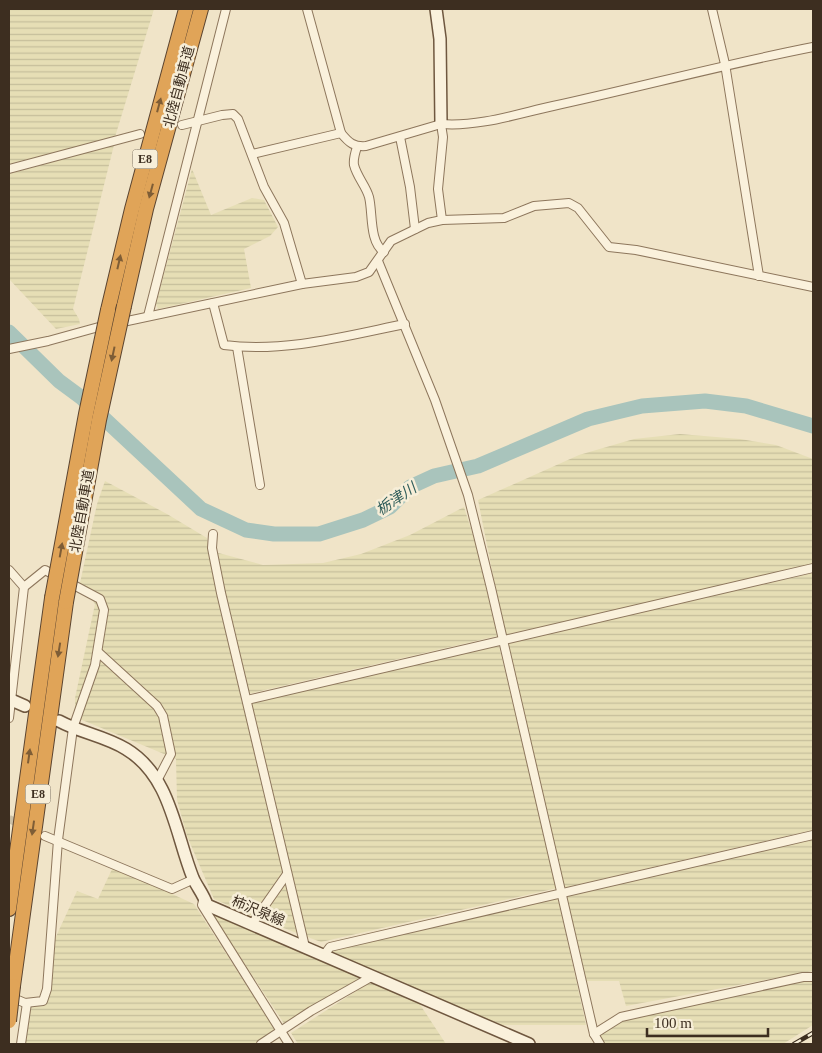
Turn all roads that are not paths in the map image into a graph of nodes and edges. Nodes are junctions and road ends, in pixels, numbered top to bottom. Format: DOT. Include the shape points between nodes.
graph roads {
  1 [pos="186,9"];
  2 [pos="201,9"];
  3 [pos="226,9"];
  4 [pos="306,9"];
  5 [pos="436,9"];
  6 [pos="712,9"];
  7 [pos="813,47"];
  8 [pos="725,64"];
  9 [pos="196,122"];
  10 [pos="440,124"];
  11 [pos="182,125"];
  12 [pos="341,133"];
  13 [pos="140,134"];
  14 [pos="400,137"];
  15 [pos="357,147"];
  16 [pos="252,154"];
  17 [pos="9,169"];
  18 [pos="442,220"];
  19 [pos="415,229"];
  20 [pos="384,252"];
  21 [pos="378,261"];
  22 [pos="759,276"];
  23 [pos="302,284"];
  24 [pos="813,287"];
  25 [pos="213,303"];
  26 [pos="148,316"];
  27 [pos="405,324"];
  28 [pos="237,347"];
  29 [pos="9,349"];
  30 [pos="260,485"];
  31 [pos="213,534"];
  32 [pos="813,568"];
  33 [pos="9,570"];
  34 [pos="24,587"];
  35 [pos="59,600"];
  36 [pos="502,640"];
  37 [pos="98,652"];
  38 [pos="10,700"];
  39 [pos="247,700"];
  40 [pos="25,706"];
  41 [pos="9,718"];
  42 [pos="59,721"];
  43 [pos="73,728"];
  44 [pos="158,779"];
  45 [pos="813,835"];
  46 [pos="45,836"];
  47 [pos="58,840"];
  48 [pos="287,874"];
  49 [pos="194,879"];
  50 [pos="560,892"];
  51 [pos="204,897"];
  52 [pos="9,909"];
  53 [pos="252,924"];
  54 [pos="305,947"];
  55 [pos="324,955"];
  56 [pos="372,976"];
  57 [pos="813,977"];
  58 [pos="11,992"];
  59 [pos="27,1003"];
  60 [pos="9,1021"];
  61 [pos="281,1032"];
  62 [pos="594,1034"];
  63 [pos="22,1044"];
  64 [pos="261,1044"];
  65 [pos="289,1044"];
  66 [pos="529,1044"];
  67 [pos="600,1044"];
  35 -- 1 [label="highway, 北陸自動車道 / E8, one-way, bridge" via="86,414 108,310"];
  2 -- 35 [label="highway, 北陸自動車道 / E8, one-way, bridge" via="146,209"];
  3 -- 9 [label="street"];
  4 -- 12 [label="street"];
  5 -- 10 [label="main road" via="440,38"];
  6 -- 8 [label="street"];
  7 -- 8 [label="street"];
  8 -- 10 [label="street" via="498,119"];
  8 -- 22 [label="street"];
  9 -- 11 [label="street"];
  9 -- 16 [label="street" via="233,114"];
  9 -- 26 [label="street"];
  10 -- 14 [label="street"];
  10 -- 18 [label="street" via="443,137 438,189"];
  12 -- 15 [label="street"];
  12 -- 16 [label="street"];
  13 -- 17 [label="street"];
  14 -- 15 [label="street"];
  14 -- 19 [label="street"];
  15 -- 20 [label="street" via="355,167 368,196 376,240"];
  16 -- 23 [label="street" via="264,187 284,223"];
  18 -- 19 [label="street"];
  18 -- 22 [label="street" via="504,218 534,206 569,204 578,208 609,247"];
  19 -- 20 [label="street" via="390,241"];
  20 -- 21 [label="street"];
  21 -- 23 [label="street" via="369,272 356,277"];
  21 -- 27 [label="street"];
  22 -- 24 [label="street"];
  23 -- 25 [label="street"];
  25 -- 26 [label="street"];
  25 -- 28 [label="street" via="224,345"];
  26 -- 29 [label="street"];
  27 -- 28 [label="street" via="306,343"];
  27 -- 36 [label="street" via="455,452"];
  28 -- 30 [label="street"];
  31 -- 39 [label="street" via="212,548 219,584"];
  32 -- 36 [label="street"];
  33 -- 34 [label="street"];
  34 -- 37 [label="street" via="45,570 100,599 104,610"];
  34 -- 38 [label="street"];
  52 -- 35 [label="highway, 北陸自動車道 / E8, one-way"];
  35 -- 58 [label="highway, 北陸自動車道 / E8, one-way"];
  36 -- 39 [label="street"];
  36 -- 50 [label="street"];
  37 -- 43 [label="street"];
  37 -- 44 [label="street" via="157,706 163,716 171,754"];
  38 -- 40 [label="main road"];
  38 -- 41 [label="street"];
  39 -- 48 [label="street"];
  42 -- 43 [label="main road, 柿沢泉線"];
  43 -- 44 [label="main road, 柿沢泉線" via="100,736 126,749"];
  43 -- 47 [label="street"];
  44 -- 49 [label="main road, 柿沢泉線"];
  45 -- 50 [label="street"];
  46 -- 47 [label="street"];
  47 -- 49 [label="street" via="172,889"];
  47 -- 59 [label="street" via="47,989 43,1001"];
  48 -- 53 [label="street"];
  48 -- 54 [label="street"];
  49 -- 51 [label="main road, 柿沢泉線"];
  50 -- 55 [label="street" via="330,947"];
  50 -- 62 [label="street"];
  51 -- 53 [label="main road, 柿沢泉線" via="207,905"];
  51 -- 61 [label="street" via="202,905"];
  53 -- 54 [label="main road, 柿沢泉線"];
  54 -- 55 [label="main road, 柿沢泉線"];
  55 -- 56 [label="main road, 柿沢泉線"];
  56 -- 61 [label="street"];
  56 -- 66 [label="main road, 柿沢泉線"];
  57 -- 62 [label="street" via="803,976 621,1017"];
  58 -- 59 [label="street"];
  58 -- 60 [label="highway, 北陸自動車道 / E8, bridge"];
  59 -- 63 [label="street"];
  61 -- 64 [label="street"];
  61 -- 65 [label="street"];
  62 -- 67 [label="street"];
}
